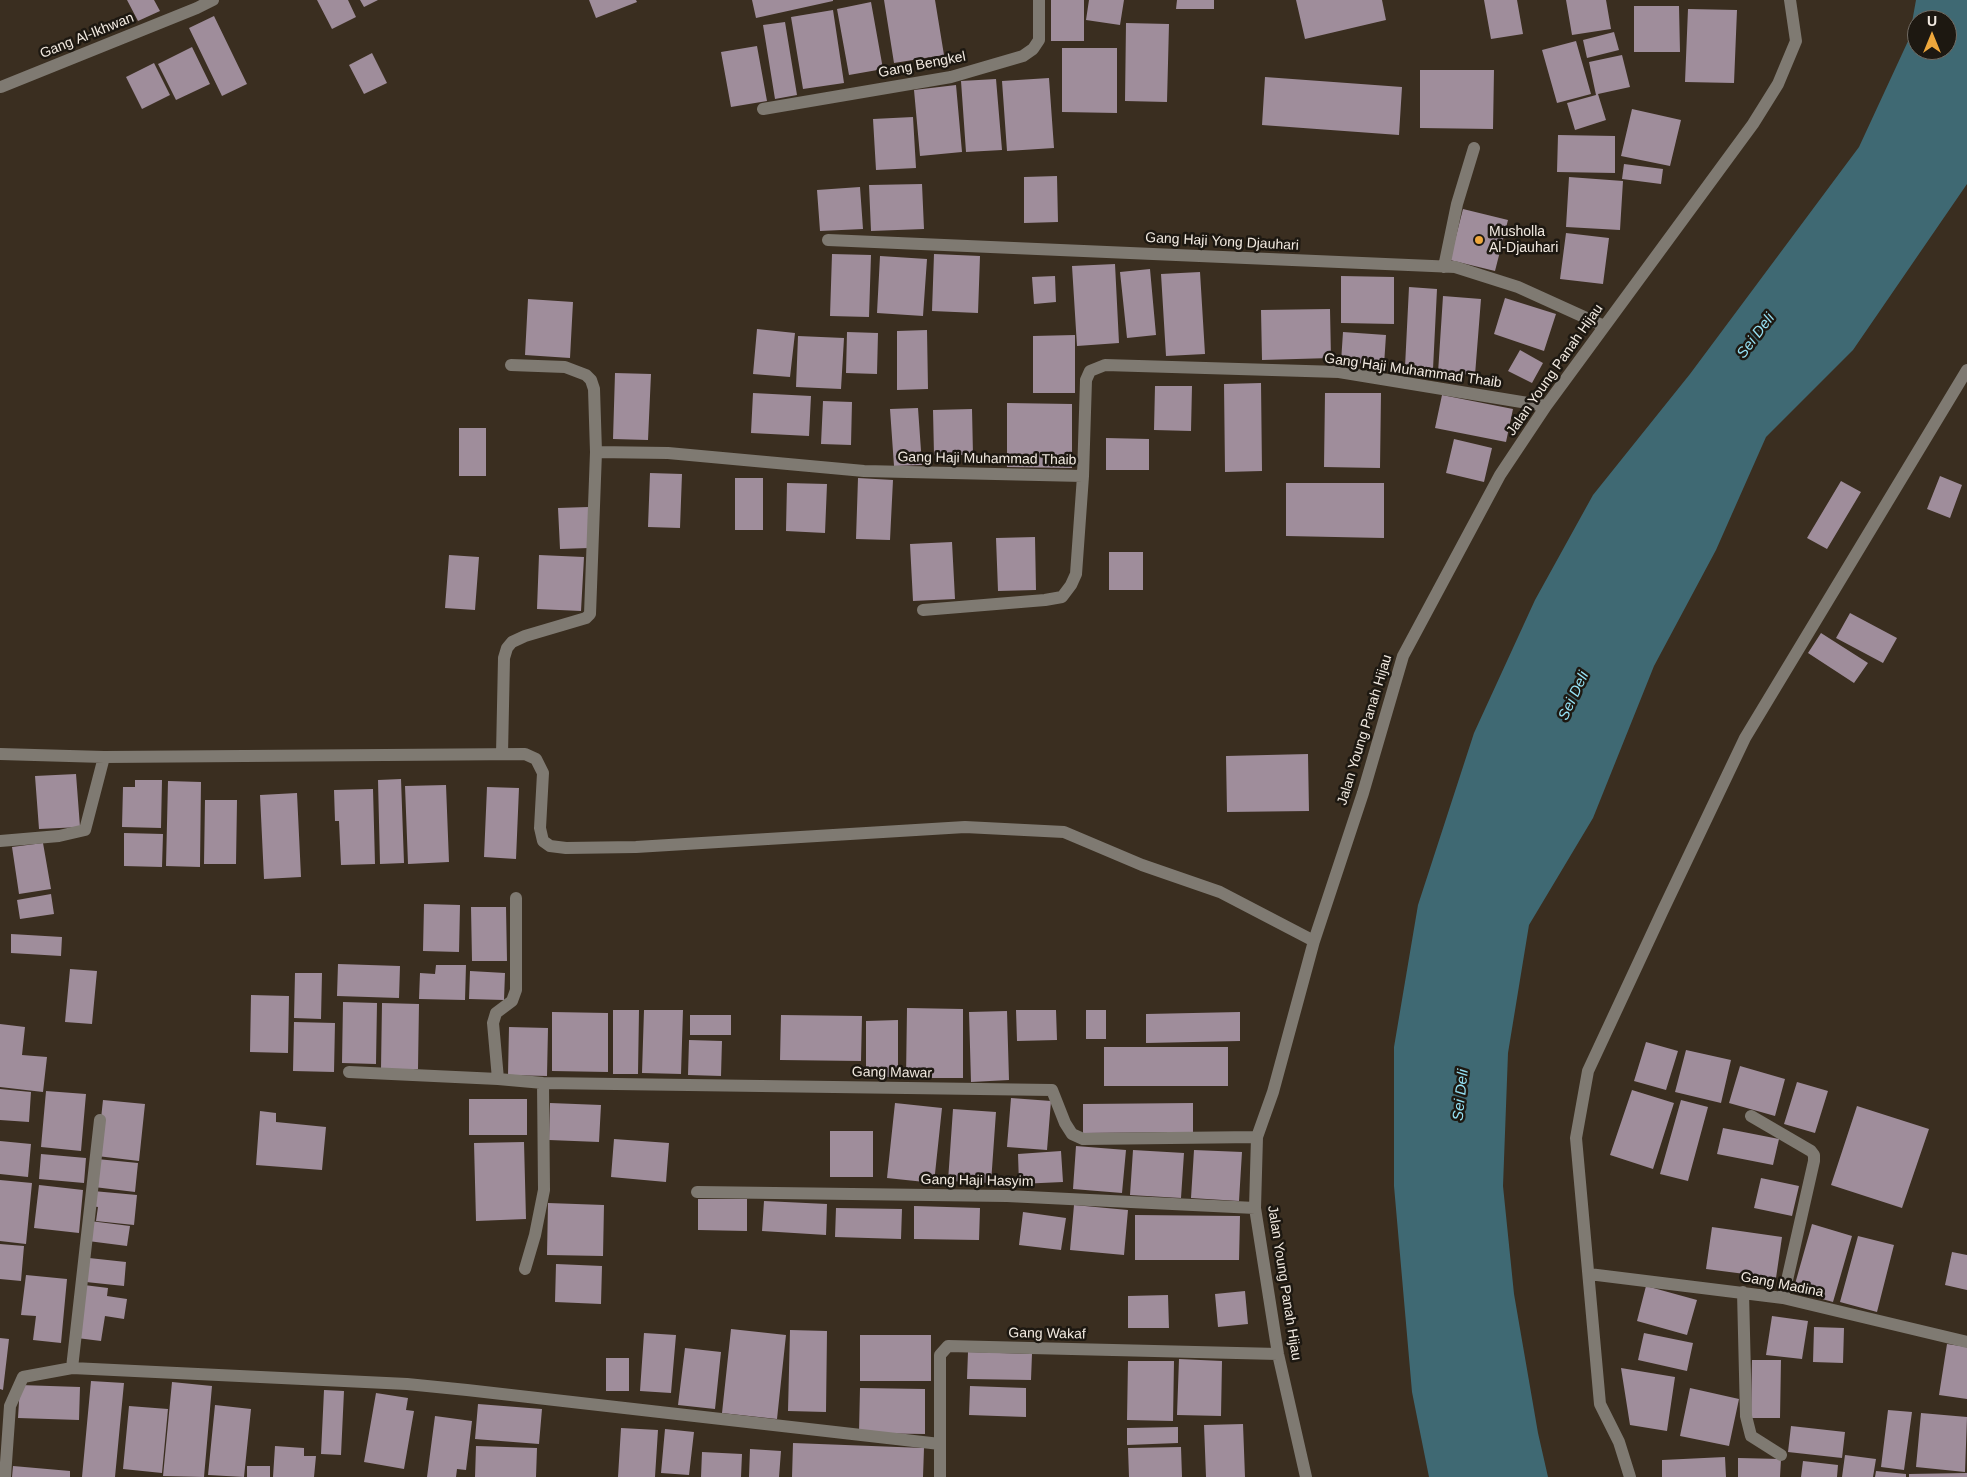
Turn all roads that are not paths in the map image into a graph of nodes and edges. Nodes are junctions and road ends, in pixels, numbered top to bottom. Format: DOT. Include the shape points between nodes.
graph roads {
  1 [pos="212,0"];
  2 [pos="1039,0"];
  3 [pos="1790,0"];
  4 [pos="0,87"];
  5 [pos="763,109"];
  6 [pos="1474,148"];
  7 [pos="828,240"];
  8 [pos="1444,267"];
  9 [pos="1604,326"];
  10 [pos="511,364"];
  11 [pos="1967,370"];
  12 [pos="1546,406"];
  13 [pos="596,452"];
  14 [pos="1083,476"];
  15 [pos="923,610"];
  16 [pos="0,754"];
  17 [pos="502,754"];
  18 [pos="104,757"];
  19 [pos="0,841"];
  20 [pos="516,898"];
  21 [pos="1314,941"];
  22 [pos="348,1072"];
  23 [pos="498,1079"];
  24 [pos="543,1083"];
  25 [pos="1751,1116"];
  26 [pos="100,1120"];
  27 [pos="1257,1136"];
  28 [pos="697,1192"];
  29 [pos="1256,1208"];
  30 [pos="525,1269"];
  31 [pos="1589,1274"];
  32 [pos="1742,1292"];
  33 [pos="1782,1298"];
  34 [pos="1967,1342"];
  35 [pos="1278,1354"];
  36 [pos="72,1368"];
  37 [pos="5,1405"];
  38 [pos="940,1444"];
  39 [pos="1781,1454"];
  40 [pos="6,1477"];
  41 [pos="940,1477"];
  42 [pos="1306,1477"];
  43 [pos="1630,1477"];
  1 -- 4 [label="street, Gang Al-Ikhwan"];
  2 -- 5 [label="street, Gang Bengkel" via="1039,40 1023,56 951,77"];
  3 -- 9 [label="street, Jalan Young Panah Hijau" via="1796,41 1778,84"];
  6 -- 8 [label="street" via="1457,204"];
  7 -- 8 [label="street, Gang Haji Yong Djauhari"];
  8 -- 9 [label="street, Gang Haji Yong Djauhari" via="1455,267 1518,287"];
  9 -- 12 [label="street, Jalan Young Panah Hijau"];
  10 -- 13 [label="street" via="565,367 591,380"];
  11 -- 31 [label="street" via="1745,738 1588,1071 1576,1138"];
  12 -- 14 [label="street, Gang Haji Muhammad Thaib" via="1339,372 1104,366 1090,371 1086,380"];
  12 -- 21 [label="street, Jalan Young Panah Hijau" via="1500,475 1403,656 1363,793"];
  13 -- 14 [label="street, Gang Haji Muhammad Thaib" via="668,453 864,471"];
  13 -- 17 [label="street" via="590,614 586,618 525,636 507,648 504,658"];
  14 -- 15 [label="street" via="1076,574 1062,597"];
  16 -- 18 [label="street"];
  17 -- 18 [label="street"];
  17 -- 21 [label="street" via="525,754 536,759 543,773 540,828 543,841 550,846 636,848 965,827 1064,832 1220,892"];
  18 -- 19 [label="street" via="85,830 59,836"];
  20 -- 23 [label="street" via="516,990 512,1001 496,1013 493,1023"];
  21 -- 27 [label="street, Jalan Young Panah Hijau" via="1273,1092"];
  22 -- 23 [label="street, Gang Mawar"];
  23 -- 24 [label="street, Gang Mawar"];
  24 -- 27 [label="street, Gang Mawar" via="1052,1090 1065,1123 1072,1134 1083,1139"];
  24 -- 30 [label="street" via="544,1190"];
  25 -- 33 [label="street" via="1814,1154"];
  26 -- 36 [label="street"];
  27 -- 29 [label="street, Jalan Young Panah Hijau"];
  28 -- 29 [label="street, Gang Haji Hasyim" via="1007,1196"];
  29 -- 35 [label="street, Jalan Young Panah Hijau"];
  31 -- 32 [label="street, Gang Madina"];
  31 -- 43 [label="street" via="1600,1404 1619,1442"];
  32 -- 33 [label="street, Gang Madina"];
  32 -- 39 [label="street" via="1746,1416 1751,1436"];
  33 -- 34 [label="street, Gang Madina"];
  35 -- 38 [label="street, Gang Wakaf" via="948,1346 940,1356"];
  35 -- 42 [label="street, Jalan Young Panah Hijau"];
  36 -- 37 [label="street" via="23,1377"];
  36 -- 38 [label="street" via="407,1384"];
  37 -- 40 [label="street"];
  38 -- 41 [label="street, Gang Wakaf"];
}
